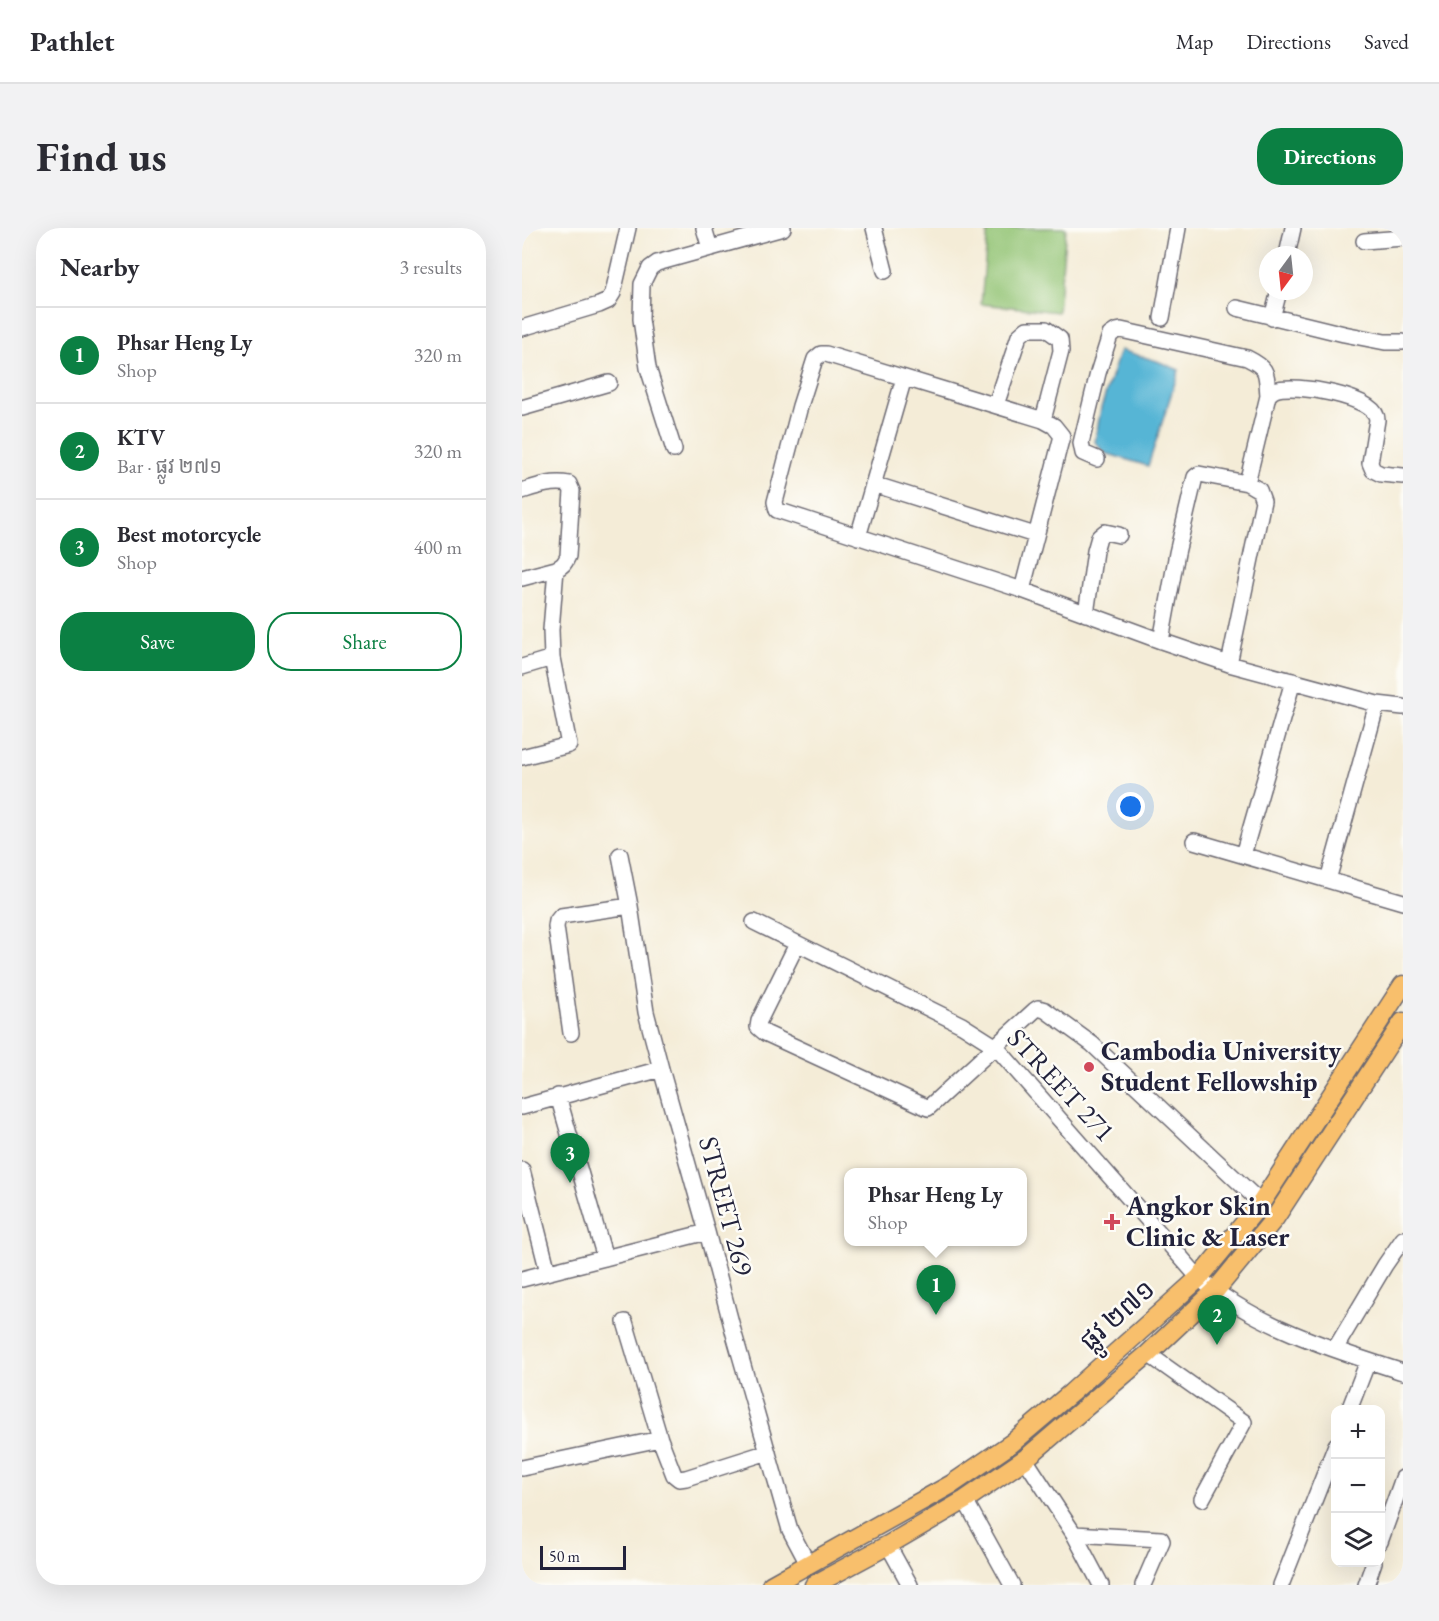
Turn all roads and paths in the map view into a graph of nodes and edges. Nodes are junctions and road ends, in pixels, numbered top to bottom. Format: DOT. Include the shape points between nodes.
graph roads {
  1 [pos="628,228"];
  2 [pos="704,228"];
  3 [pos="783,228"];
  4 [pos="874,228"];
  5 [pos="1178,228"];
  6 [pos="1293,228"];
  7 [pos="1403,238"];
  8 [pos="1364,241"];
  9 [pos="1289,246"];
  10 [pos="710,248"];
  11 [pos="885,271"];
  12 [pos="617,280"];
  13 [pos="642,284"];
  14 [pos="1277,300"];
  15 [pos="1237,308"];
  16 [pos="1162,318"];
  17 [pos="1272,318"];
  18 [pos="522,328"];
  19 [pos="1403,342"];
  20 [pos="904,378"];
  21 [pos="609,383"];
  22 [pos="1268,396"];
  23 [pos="996,405"];
  24 [pos="522,408"];
  25 [pos="1042,420"];
  26 [pos="674,450"];
  27 [pos="1097,459"];
  28 [pos="1403,476"];
  29 [pos="1247,483"];
  30 [pos="873,484"];
  31 [pos="522,491"];
  32 [pos="1035,535"];
  33 [pos="1119,535"];
  34 [pos="858,537"];
  35 [pos="556,569"];
  36 [pos="522,578"];
  37 [pos="1022,590"];
  38 [pos="1086,614"];
  39 [pos="1161,641"];
  40 [pos="552,658"];
  41 [pos="1229,664"];
  42 [pos="522,668"];
  43 [pos="1293,681"];
  44 [pos="1377,704"];
  45 [pos="1403,707"];
  46 [pos="522,757"];
  47 [pos="1194,841"];
  48 [pos="620,855"];
  49 [pos="1243,855"];
  50 [pos="1328,880"];
  51 [pos="1403,902"];
  52 [pos="630,906"];
  53 [pos="754,922"];
  54 [pos="797,944"];
  55 [pos="1400,997"];
  56 [pos="1403,1022"];
  57 [pos="571,1034"];
  58 [pos="995,1046"];
  59 [pos="661,1069"];
  60 [pos="558,1096"];
  61 [pos="522,1107"];
  62 [pos="522,1170"];
  63 [pos="1261,1203"];
  64 [pos="707,1232"];
  65 [pos="1403,1239"];
  66 [pos="604,1258"];
  67 [pos="548,1272"];
  68 [pos="1199,1278"];
  69 [pos="522,1279"];
  70 [pos="1215,1292"];
  71 [pos="625,1322"];
  72 [pos="1335,1349"];
  73 [pos="1148,1354"];
  74 [pos="1368,1361"];
  75 [pos="1403,1372"];
  76 [pos="1351,1405"];
  77 [pos="660,1439"];
  78 [pos="768,1452"];
  79 [pos="1331,1454"];
  80 [pos="1025,1459"];
  81 [pos="522,1468"];
  82 [pos="1403,1478"];
  83 [pos="1202,1499"];
  84 [pos="965,1500"];
  85 [pos="1385,1528"];
  86 [pos="1074,1534"];
  87 [pos="888,1545"];
  88 [pos="808,1564"];
  89 [pos="1373,1567"];
  90 [pos="771,1585"];
  91 [pos="814,1585"];
  92 [pos="910,1585"];
  93 [pos="1012,1585"];
  94 [pos="1101,1585"];
  95 [pos="1143,1585"];
  96 [pos="1281,1585"];
  97 [pos="1366,1585"];
  1 -- 12 [label="street"];
  2 -- 10 [label="street"];
  3 -- 10 [label="street"];
  4 -- 11 [label="street"];
  5 -- 16 [label="street"];
  6 -- 9 [label="street"];
  7 -- 8 [label="street"];
  10 -- 13 [label="street" via="657,263"];
  12 -- 13 [label="street"];
  12 -- 18 [label="street" via="608,301"];
  13 -- 26 [label="street" via="641,319 648,368"];
  14 -- 17 [label="street"];
  15 -- 17 [label="street"];
  17 -- 19 [label="street" via="1385,342"];
  20 -- 23 [label="street"];
  20 -- 30 [label="street"];
  20 -- 34 [label="street" via="821,354 815,359 800,406 774,502 777,510"];
  21 -- 24 [label="street"];
  22 -- 27 [label="street" via="1266,373 1247,358 1116,331 1110,335 1101,363 1081,444 1083,453"];
  22 -- 28 [label="street" via="1274,390 1301,388 1335,393 1374,411 1377,420 1370,463 1373,470"];
  22 -- 29 [label="street"];
  23 -- 25 [label="street"];
  23 -- 25 [label="street" via="1019,336 1027,329 1046,329 1060,339 1061,351"];
  25 -- 32 [label="street" via="1062,436"];
  29 -- 39 [label="street" via="1199,474 1195,477"];
  29 -- 41 [label="street" via="1259,490 1263,501"];
  30 -- 32 [label="street"];
  30 -- 34 [label="street"];
  31 -- 35 [label="street" via="552,482 569,484 572,490 568,556 566,563"];
  32 -- 37 [label="street"];
  33 -- 38 [label="street" via="1105,532 1099,537"];
  34 -- 37 [label="street"];
  35 -- 36 [label="street"];
  35 -- 40 [label="street"];
  37 -- 38 [label="street"];
  38 -- 39 [label="street"];
  39 -- 41 [label="street"];
  40 -- 42 [label="street"];
  40 -- 46 [label="street" via="569,745"];
  41 -- 43 [label="street"];
  43 -- 44 [label="street"];
  43 -- 49 [label="street"];
  44 -- 45 [label="street"];
  44 -- 50 [label="street"];
  47 -- 49 [label="street"];
  48 -- 52 [label="street, STREET 269"];
  49 -- 50 [label="street"];
  50 -- 51 [label="street"];
  52 -- 57 [label="street" via="561,916 557,921"];
  52 -- 59 [label="street, STREET 269" via="646,1012"];
  53 -- 54 [label="street, STREET 271"];
  54 -- 58 [label="street, STREET 271" via="962,1025"];
  54 -- 58 [label="street" via="759,1021 758,1027 765,1033 928,1108"];
  55 -- 63 [label="main road, ផ្លូវ ២៧១"];
  56 -- 70 [label="main road, ផ្លូវ ២៧១" via="1275,1218"];
  58 -- 63 [label="street" via="1035,1010 1045,1010 1092,1044"];
  58 -- 68 [label="street, STREET 271"];
  59 -- 60 [label="street"];
  59 -- 64 [label="street, STREET 269"];
  60 -- 61 [label="street"];
  60 -- 66 [label="street"];
  62 -- 67 [label="street"];
  63 -- 68 [label="main road, ផ្លូវ ២៧១"];
  64 -- 66 [label="street"];
  64 -- 78 [label="street, STREET 269"];
  65 -- 72 [label="street"];
  66 -- 67 [label="street"];
  67 -- 69 [label="street"];
  68 -- 70 [label="street, STREET 271"];
  68 -- 88 [label="main road, ផ្លូវ ២៧១" via="1012,1443 952,1484"];
  70 -- 72 [label="street, STREET 271" via="1283,1328"];
  70 -- 73 [label="main road, ផ្លូវ ២៧១"];
  71 -- 77 [label="street"];
  72 -- 74 [label="street, STREET 271"];
  73 -- 80 [label="main road, ផ្លូវ ២៧១"];
  73 -- 83 [label="street" via="1244,1422"];
  74 -- 75 [label="street, STREET 271"];
  74 -- 76 [label="street"];
  77 -- 78 [label="street" via="679,1479"];
  77 -- 81 [label="street"];
  78 -- 88 [label="street, STREET 269" via="790,1530"];
  79 -- 96 [label="street"];
  80 -- 84 [label="main road, ផ្លូវ ២៧១"];
  80 -- 86 [label="street"];
  82 -- 85 [label="street"];
  84 -- 87 [label="main road, ផ្លូវ ២៧១"];
  84 -- 93 [label="street"];
  86 -- 94 [label="street"];
  86 -- 95 [label="street" via="1161,1539"];
  87 -- 91 [label="main road, ផ្លូវ ២៧១"];
  87 -- 92 [label="street"];
  88 -- 90 [label="main road, ផ្លូវ ២៧១"];
  89 -- 97 [label="street"];
}
